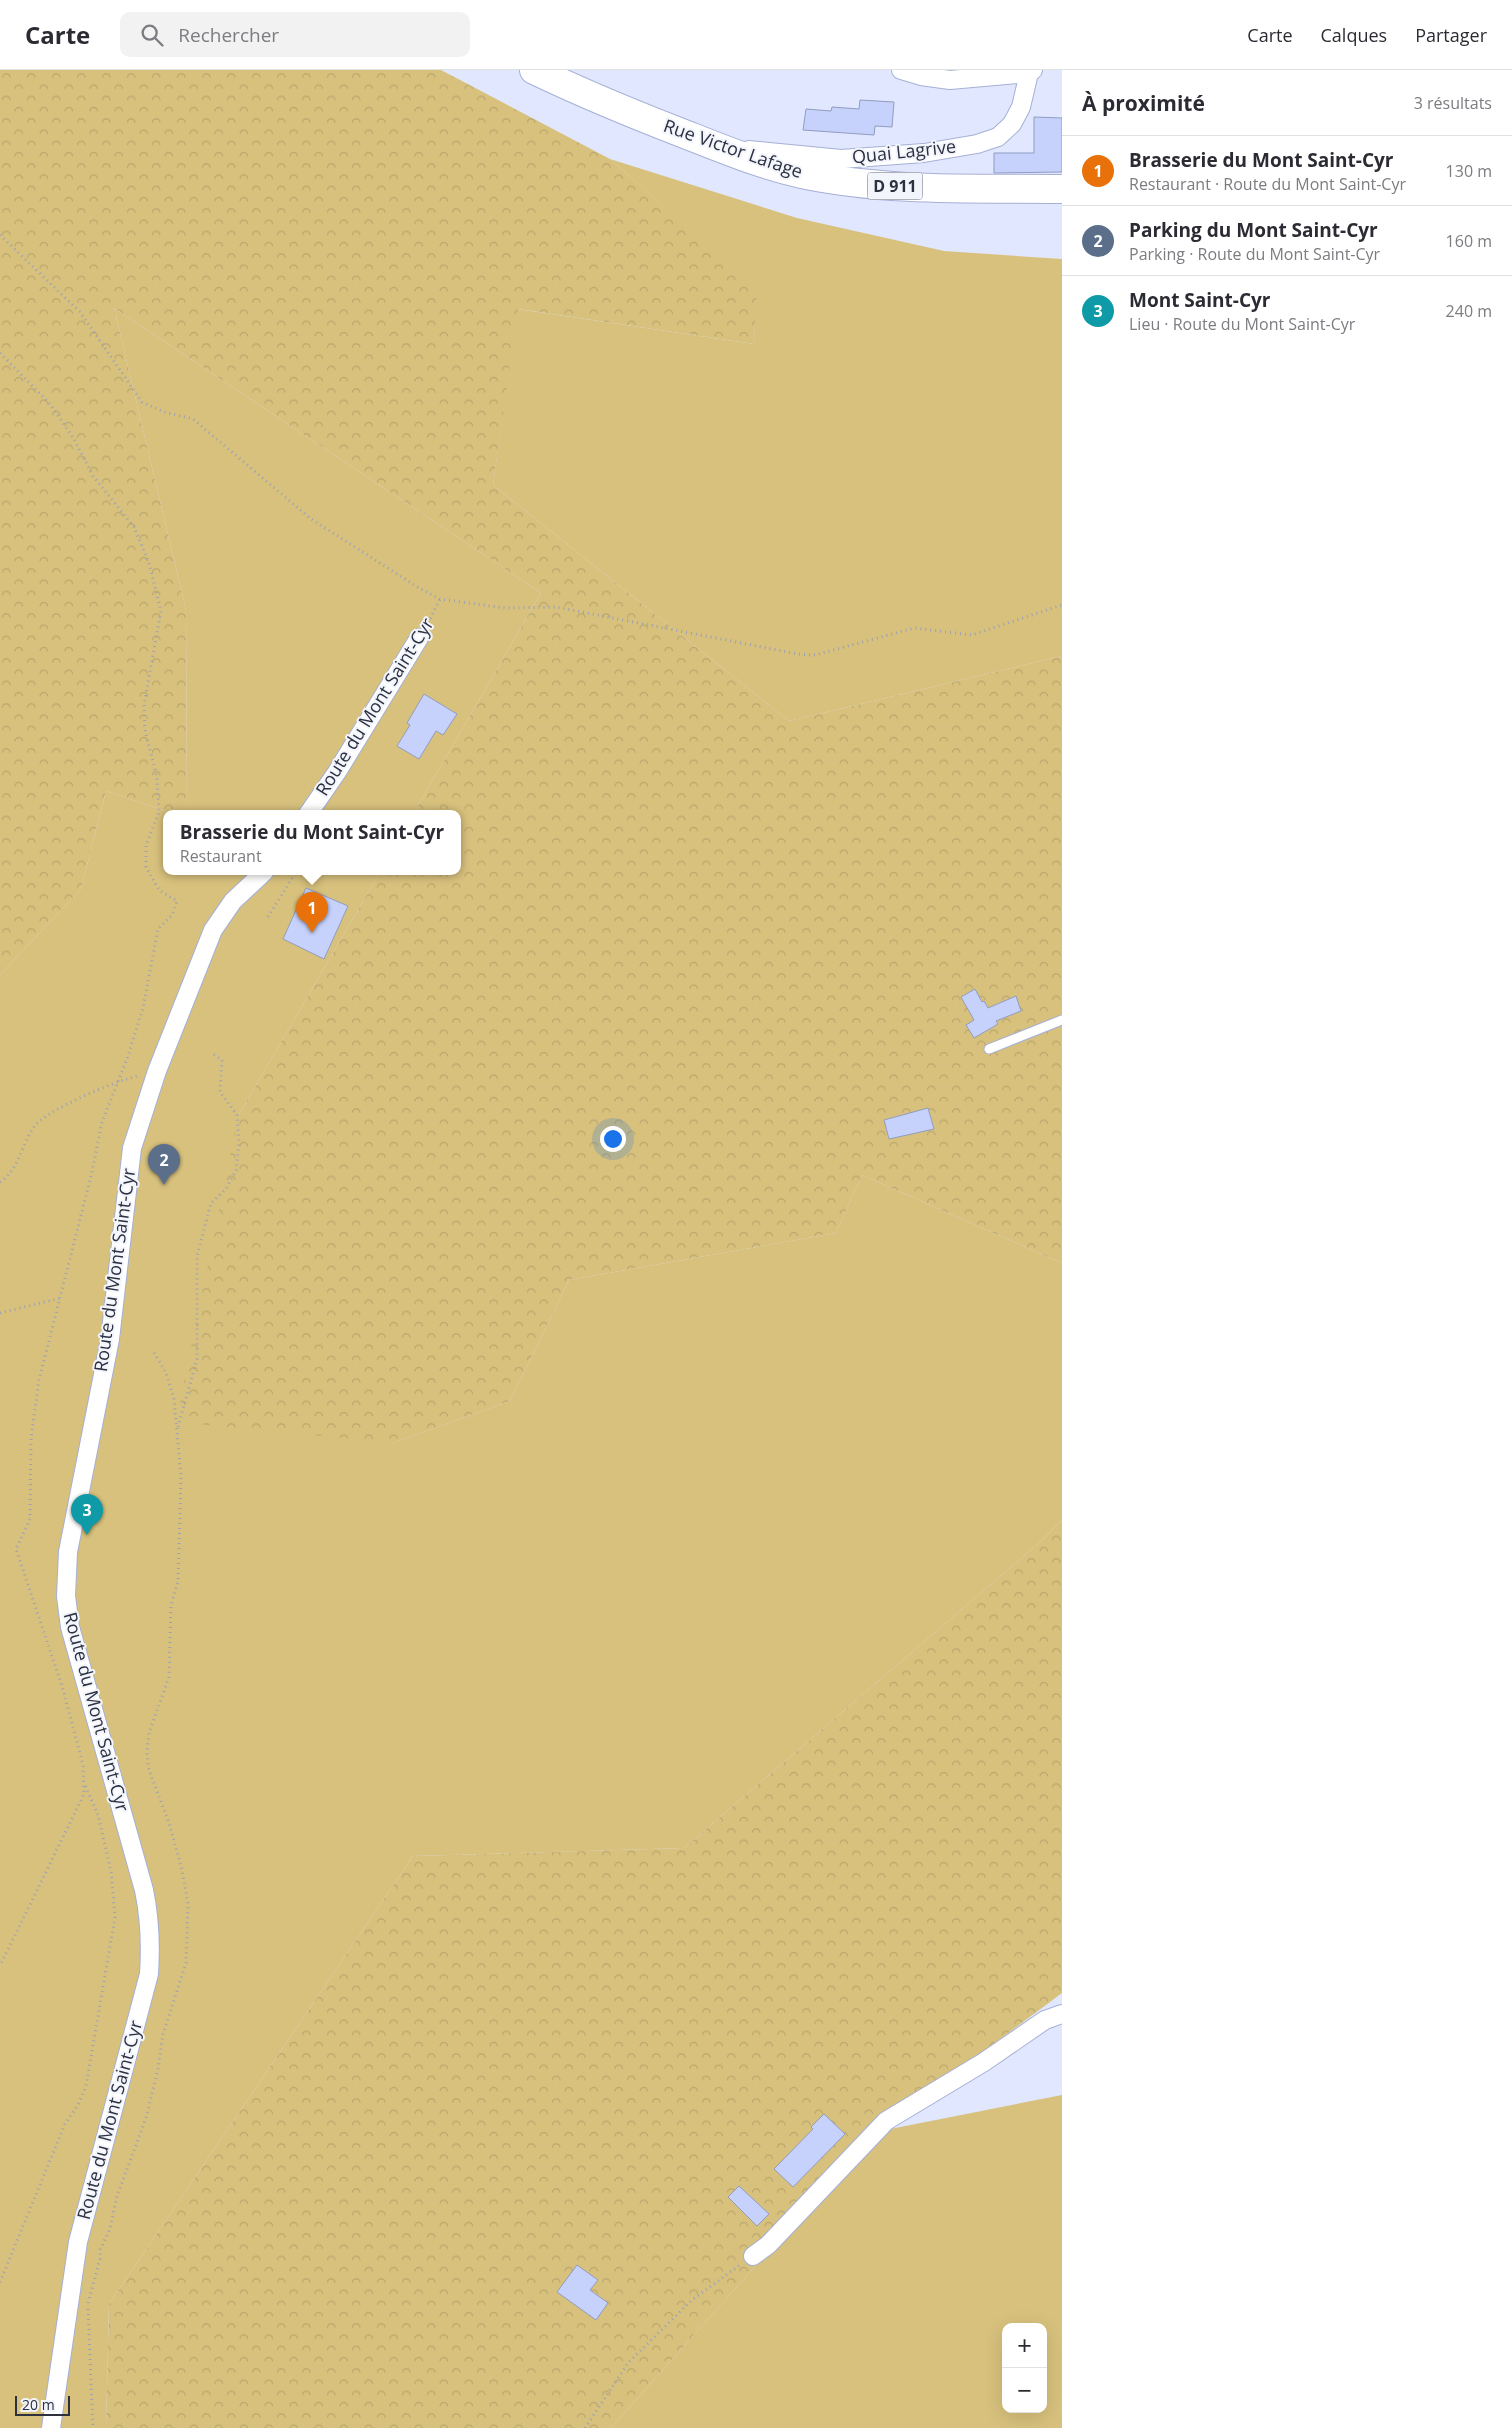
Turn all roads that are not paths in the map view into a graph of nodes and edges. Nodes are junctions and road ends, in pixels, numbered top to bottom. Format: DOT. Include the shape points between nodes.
graph roads {
  1 [pos="534,70"];
  2 [pos="901,70"];
  3 [pos="1031,72"];
  4 [pos="731,153"];
  5 [pos="1062,189"];
  6 [pos="419,638"];
  7 [pos="311,810"];
  8 [pos="261,875"];
  9 [pos="1062,1020"];
  10 [pos="989,1049"];
  11 [pos="1062,2014"];
  12 [pos="753,2256"];
  13 [pos="51,2428"];
  1 -- 4 [label="main road, Rue Victor Lafage / D 911"];
  2 -- 3 [label="street" via="950,80"];
  3 -- 4 [label="street, Quai Lagrive" via="1021,108 1012,124 998,137 977,144 924,153 841,159 749,150"];
  4 -- 5 [label="main road, Rue Victor Lafage / D 911" via="794,172 848,182 917,188"];
  6 -- 7 [label="street, Route du Mont Saint-Cyr"];
  8 -- 13 [label="street, Route du Mont Saint-Cyr" via="233,901 213,930 138,1125 130,1161 110,1339 68,1552 66,1596 70,1627 144,1890 152,1942 149,1974 78,2242"];
  9 -- 10 [label="lane"];
  11 -- 12 [label="street" via="1045,2020 984,2062 886,2121 768,2245"];
}
